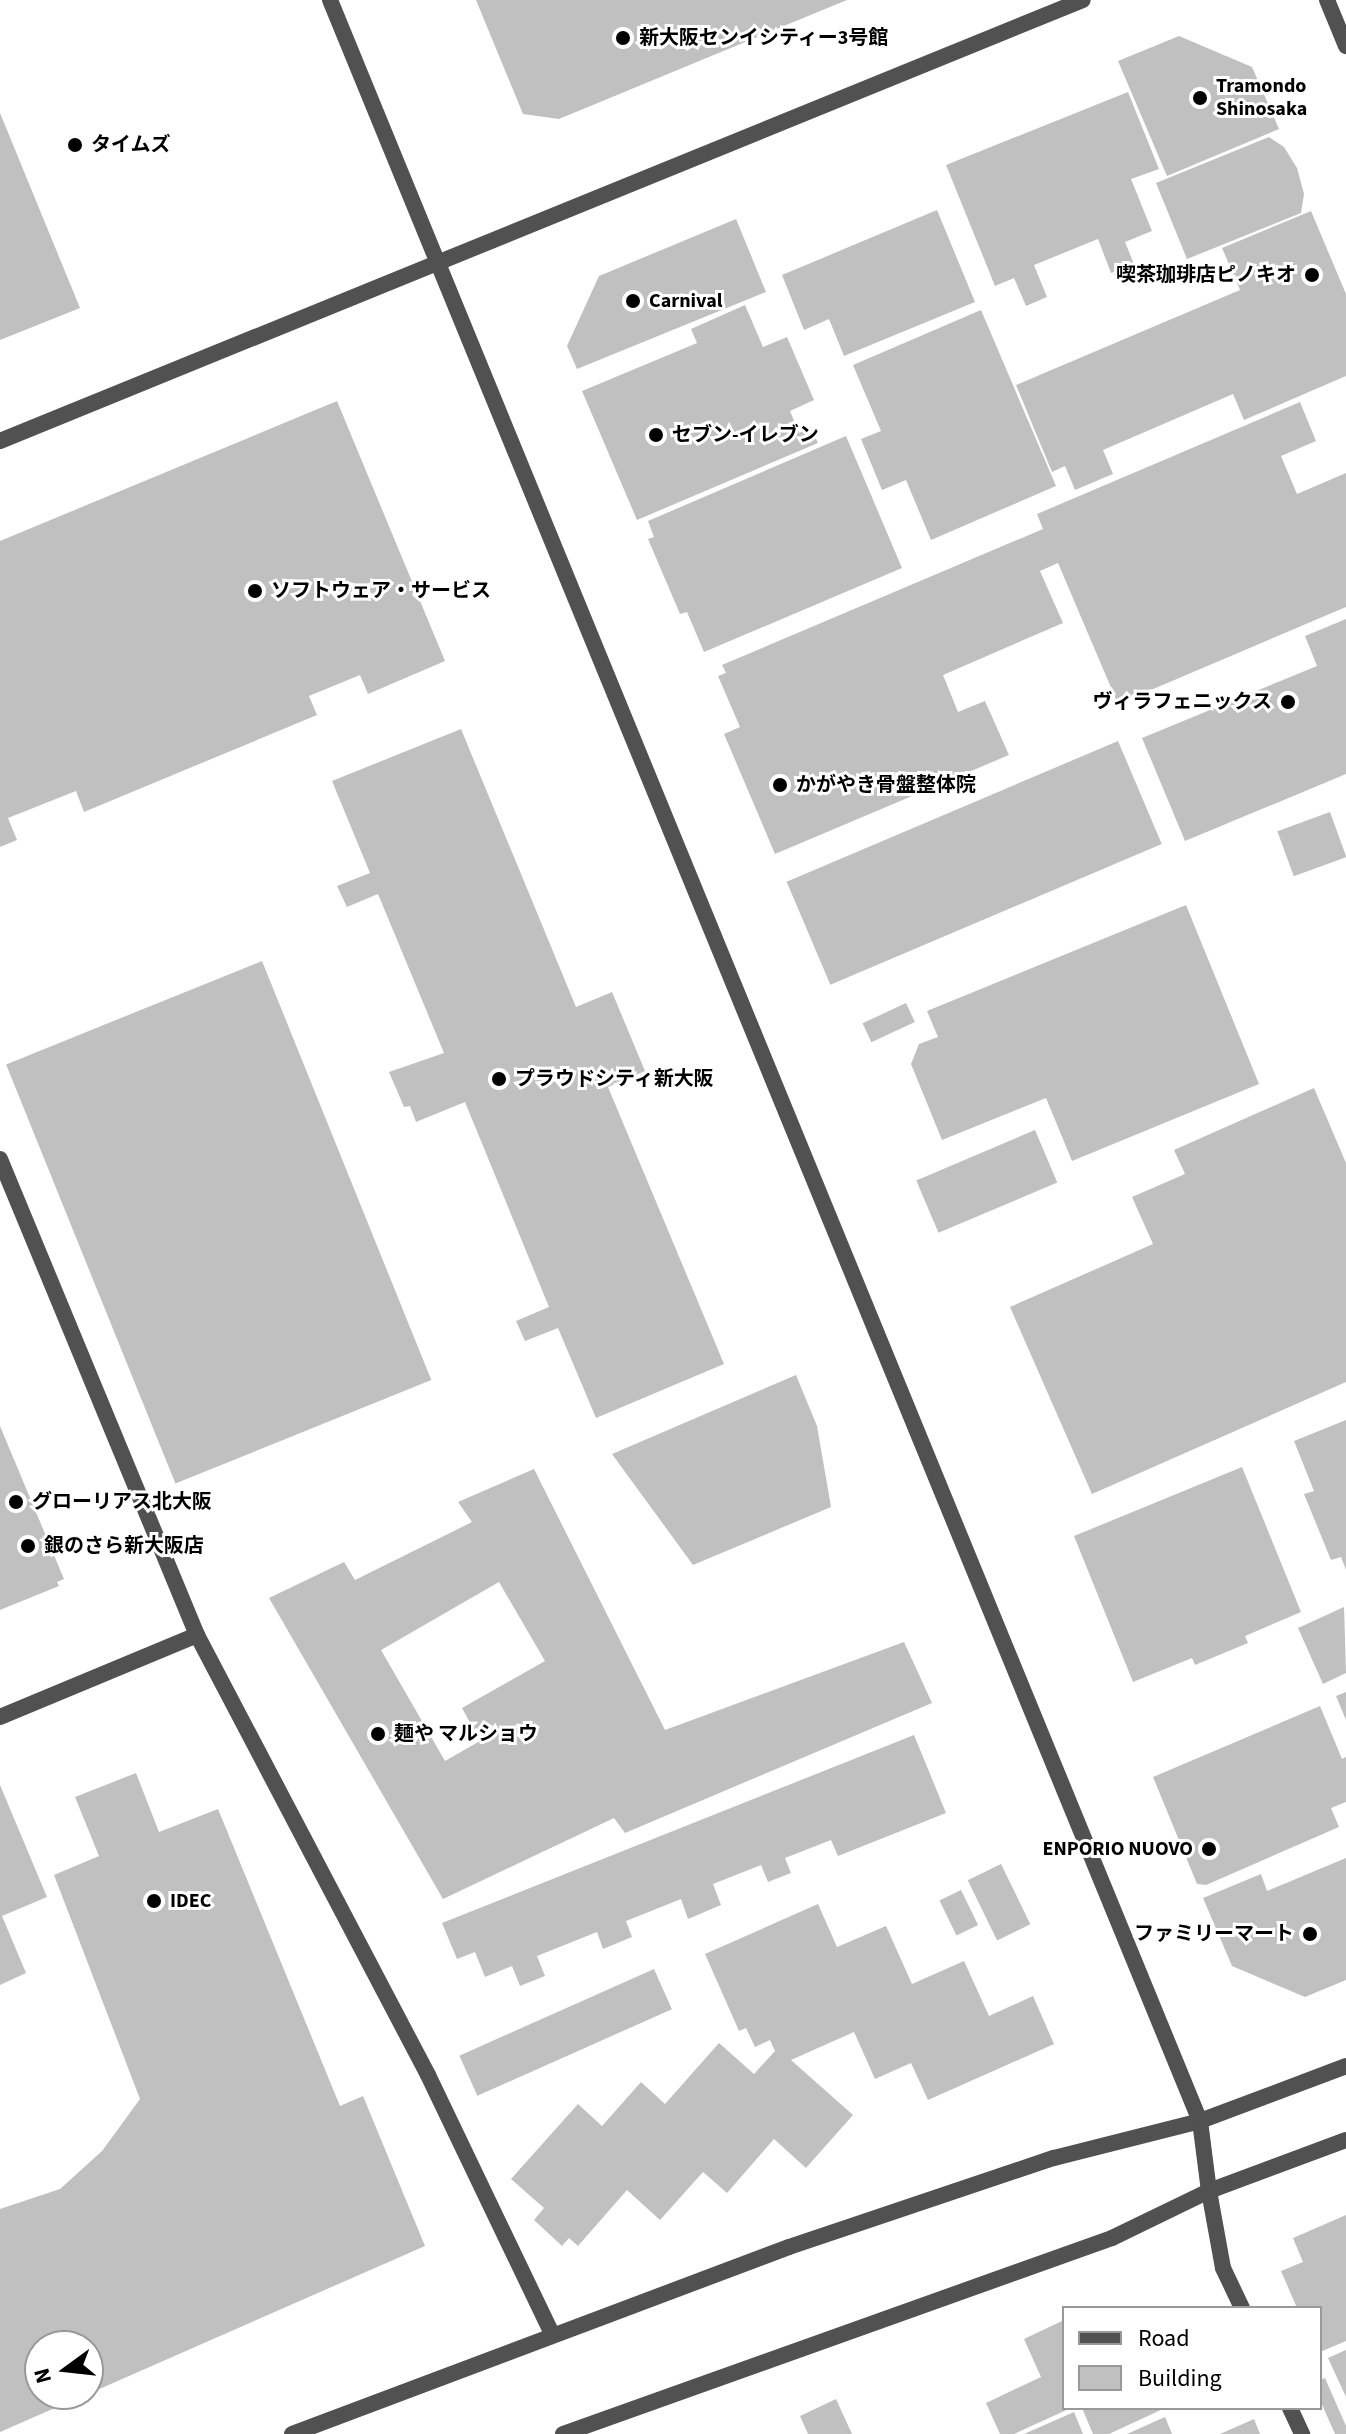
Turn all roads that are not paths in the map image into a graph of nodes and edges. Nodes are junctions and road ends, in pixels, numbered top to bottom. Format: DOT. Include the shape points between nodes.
graph roads {
  1 [pos="330,0"];
  2 [pos="1083,0"];
  3 [pos="1327,0"];
  4 [pos="1346,46"];
  5 [pos="439,263"];
  6 [pos="0,441"];
  7 [pos="0,1159"];
  8 [pos="197,1635"];
  9 [pos="0,1717"];
  10 [pos="1346,2066"];
  11 [pos="1200,2121"];
  12 [pos="1346,2140"];
  13 [pos="1209,2191"];
  14 [pos="1241,2306"];
  15 [pos="552,2334"];
  16 [pos="1291,2410"];
  17 [pos="292,2434"];
  18 [pos="563,2434"];
  19 [pos="1302,2434"];
  1 -- 5 [label="street"];
  2 -- 5 [label="street"];
  3 -- 4 [label="street"];
  5 -- 6 [label="street"];
  5 -- 11 [label="street"];
  7 -- 8 [label="street"];
  8 -- 9 [label="street"];
  8 -- 15 [label="street" via="428,2075"];
  10 -- 11 [label="street"];
  11 -- 13 [label="street"];
  11 -- 15 [label="street" via="1054,2158"];
  12 -- 13 [label="street"];
  13 -- 14 [label="street" via="1223,2268"];
  13 -- 18 [label="street" via="1112,2238"];
  15 -- 17 [label="street"];
  16 -- 19 [label="street"];
}
